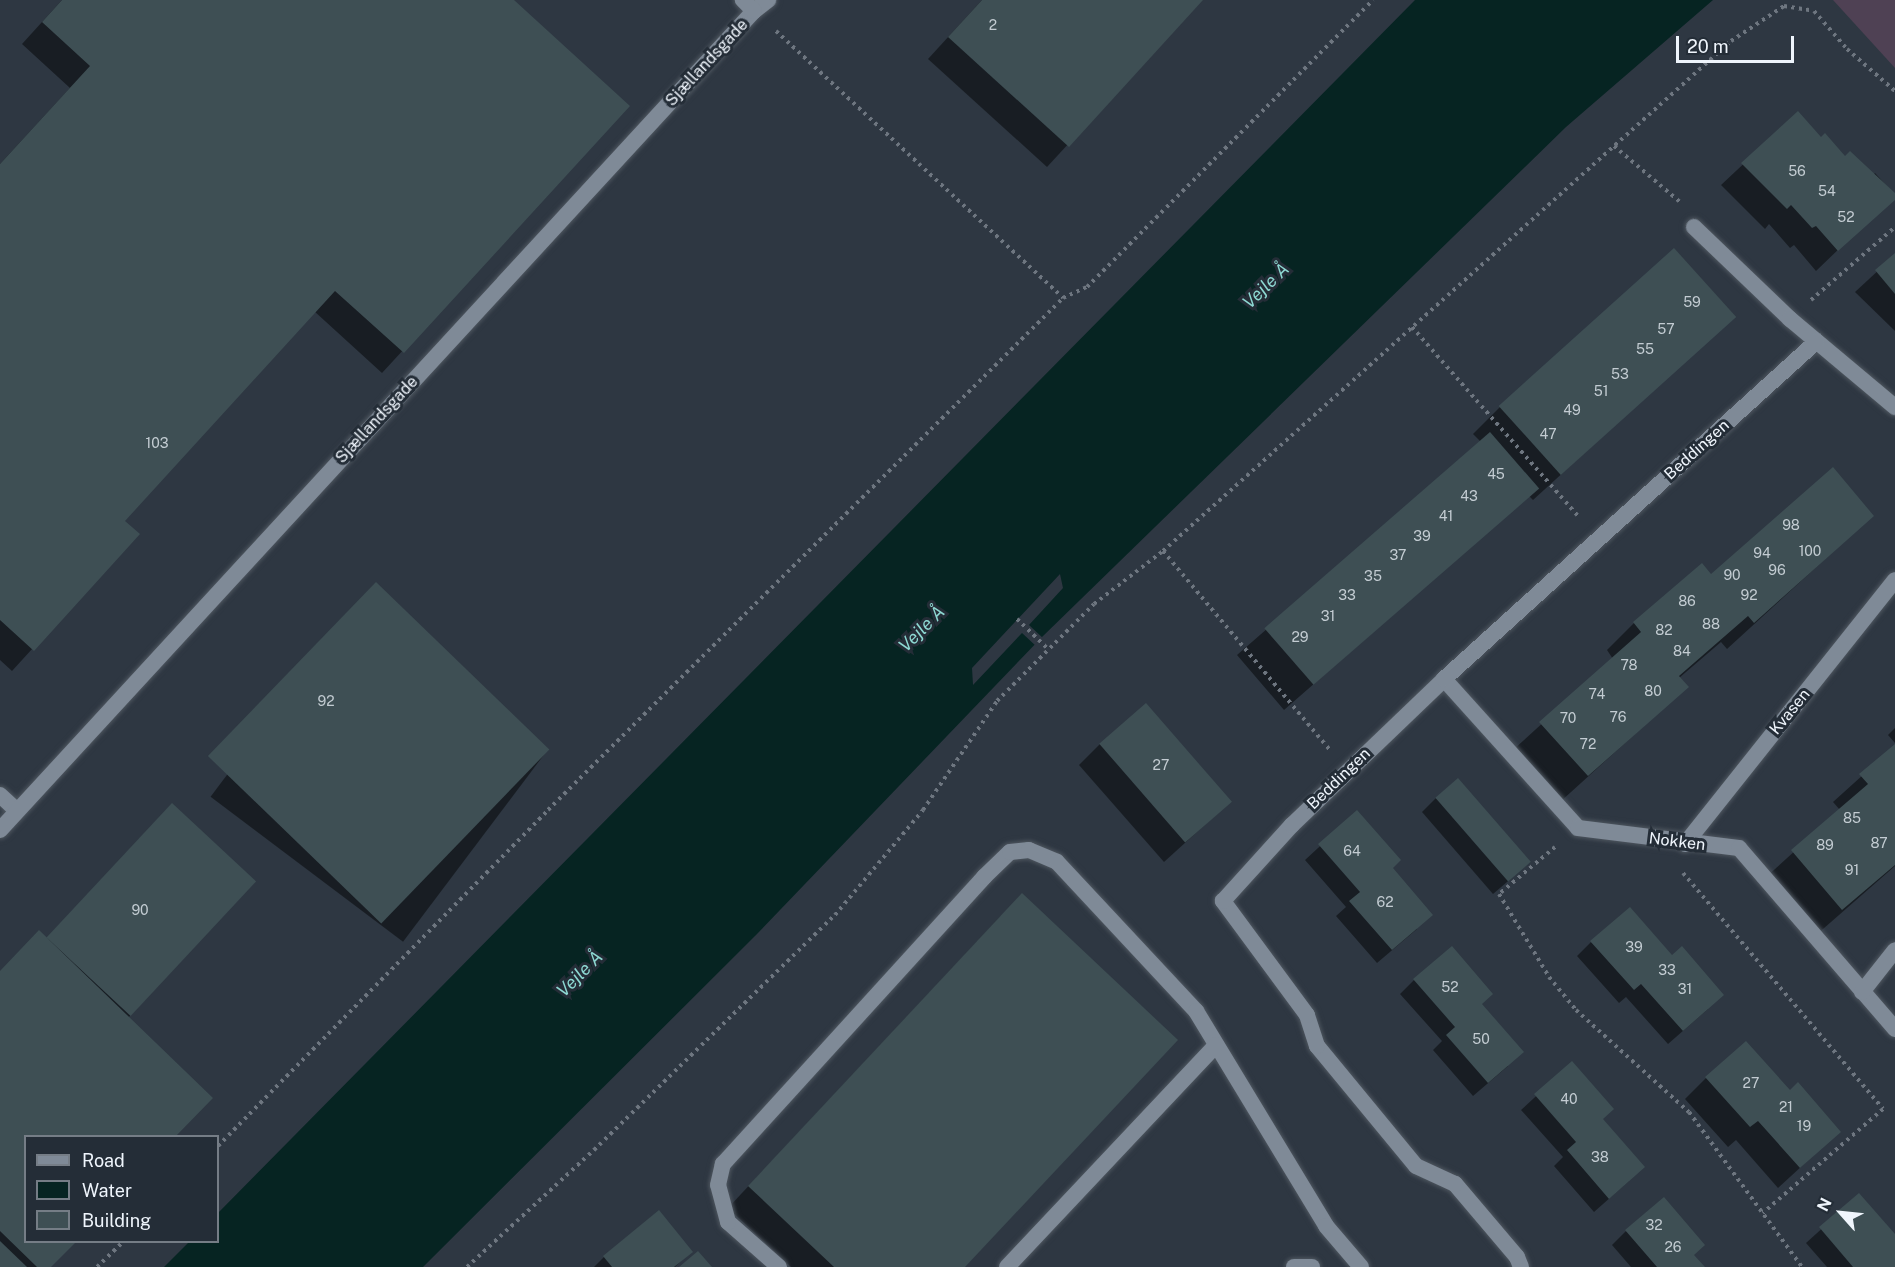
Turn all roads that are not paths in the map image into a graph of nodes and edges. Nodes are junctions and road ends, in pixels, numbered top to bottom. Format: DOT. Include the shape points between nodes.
graph roads {
  1 [pos="768,0"];
  2 [pos="748,6"];
  3 [pos="1694,226"];
  4 [pos="1817,341"];
  5 [pos="1895,407"];
  6 [pos="1895,580"];
  7 [pos="1444,679"];
  8 [pos="0,795"];
  9 [pos="17,811"];
  10 [pos="0,830"];
  11 [pos="1685,844"];
  12 [pos="1895,950"];
  13 [pos="1862,992"];
  14 [pos="1895,1029"];
  15 [pos="1216,1045"];
  16 [pos="779,1267"];
  17 [pos="1007,1267"];
  18 [pos="1294,1267"];
  19 [pos="1312,1267"];
  20 [pos="1361,1267"];
  21 [pos="1521,1267"];
  1 -- 2 [label="street, Sjællandsgade"];
  2 -- 9 [label="street, Sjællandsgade"];
  3 -- 4 [label="street"];
  4 -- 5 [label="street"];
  4 -- 7 [label="street, Beddingen"];
  6 -- 11 [label="street, Kvasen"];
  7 -- 11 [label="street, Nokken" via="1578,828"];
  7 -- 21 [label="street, Beddingen" via="1292,825 1223,901 1307,1015 1317,1046 1416,1166 1455,1184 1517,1257"];
  8 -- 9 [label="street"];
  9 -- 10 [label="street, Sjællandsgade"];
  11 -- 13 [label="street, Nokken" via="1739,848"];
  12 -- 13 [label="street"];
  13 -- 14 [label="street, Nokken"];
  15 -- 16 [label="street" via="1196,1011 1057,862 1029,850 1010,852 723,1164 718,1185 728,1222"];
  15 -- 17 [label="street"];
  15 -- 20 [label="street" via="1326,1226"];
  18 -- 19 [label="street"];
}
